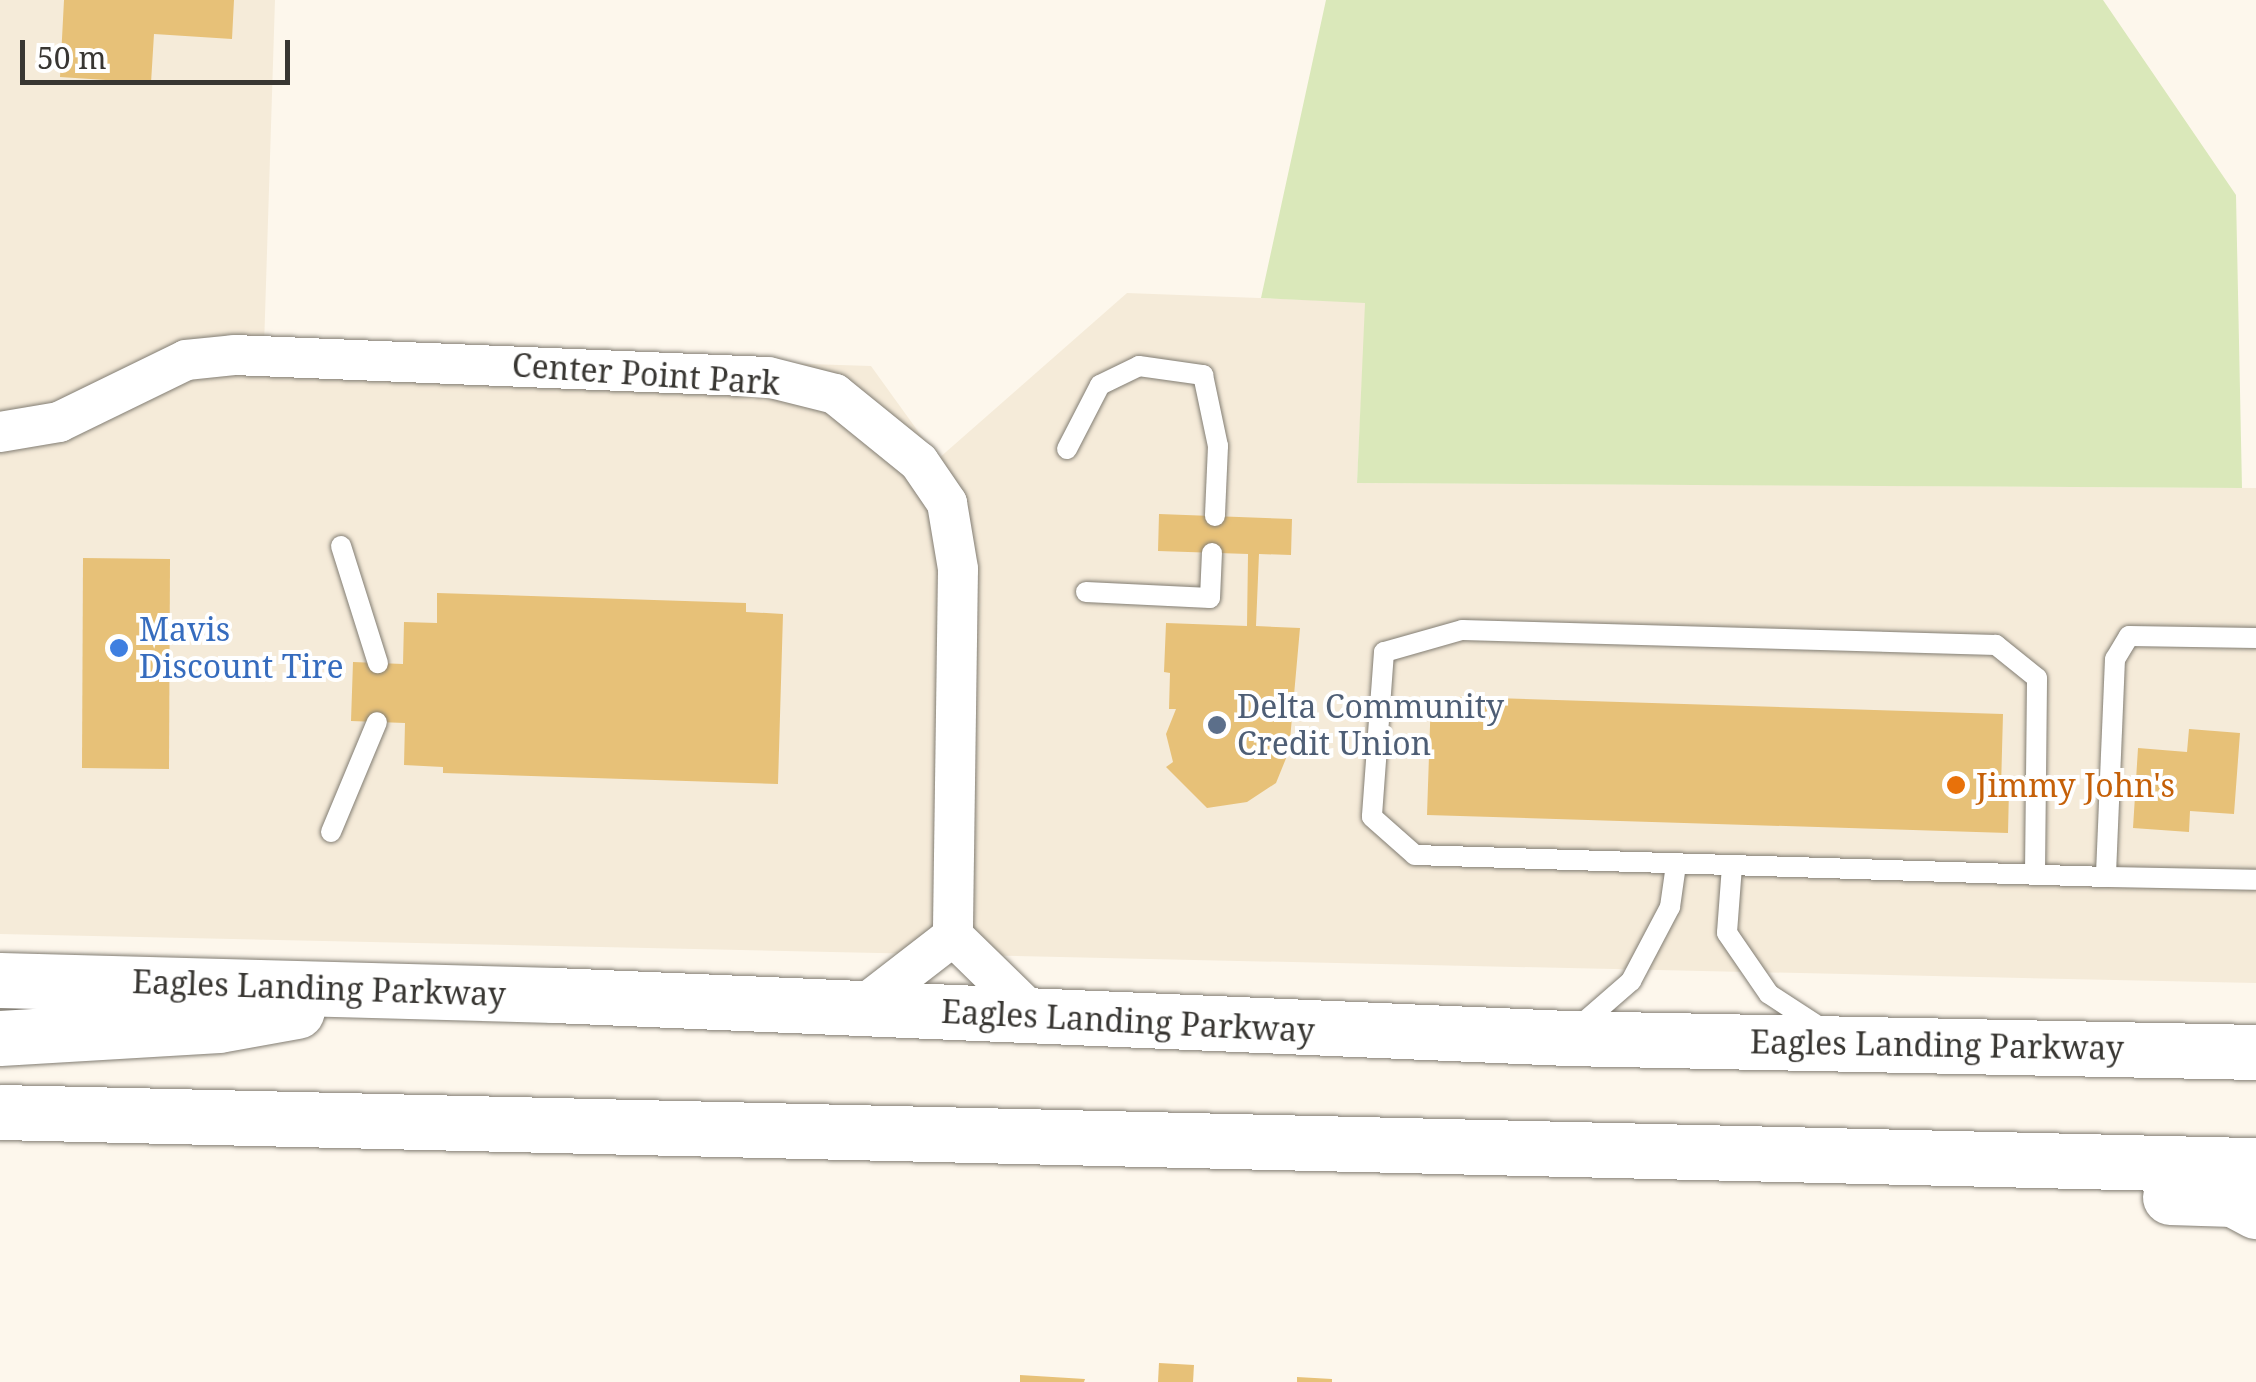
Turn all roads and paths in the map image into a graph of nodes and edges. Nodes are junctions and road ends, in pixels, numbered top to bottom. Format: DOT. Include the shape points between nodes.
graph roads {
  1 [pos="0,432"];
  2 [pos="1067,449"];
  3 [pos="1214,516"];
  4 [pos="340,546"];
  5 [pos="1212,553"];
  6 [pos="1086,592"];
  7 [pos="2256,638"];
  8 [pos="378,663"];
  9 [pos="377,722"];
  10 [pos="331,832"];
  11 [pos="1676,865"];
  12 [pos="1732,866"];
  13 [pos="2036,873"];
  14 [pos="2106,877"];
  15 [pos="2256,880"];
  16 [pos="953,936"];
  17 [pos="15,974"];
  18 [pos="408,991"];
  19 [pos="860,1008"];
  20 [pos="1038,1019"];
  21 [pos="0,1038"];
  22 [pos="1566,1038"];
  23 [pos="1843,1042"];
  24 [pos="2256,1052"];
  25 [pos="0,1112"];
  26 [pos="1695,1154"];
  27 [pos="2256,1166"];
  28 [pos="2256,1211"];
  1 -- 16 [label="street, Center Point Park" via="59,422 186,360 234,354 768,377 836,394 919,462 948,503 958,568"];
  2 -- 3 [label="lane" via="1100,385 1139,366 1203,374 1218,446"];
  4 -- 8 [label="lane"];
  5 -- 6 [label="lane" via="1210,598"];
  7 -- 14 [label="lane" via="2129,636 2115,659"];
  9 -- 10 [label="lane"];
  11 -- 12 [label="lane"];
  11 -- 13 [label="lane" via="1416,855 1372,817 1384,652 1462,630 1996,644 2036,678"];
  11 -- 22 [label="lane" via="1670,906 1630,981"];
  12 -- 13 [label="lane"];
  12 -- 23 [label="lane" via="1727,933 1769,994"];
  13 -- 14 [label="lane"];
  14 -- 15 [label="lane"];
  16 -- 19 [label="street"];
  16 -- 20 [label="street"];
  17 -- 18 [label="main road, Eagles Landing Parkway"];
  18 -- 19 [label="main road, Eagles Landing Parkway"];
  18 -- 21 [label="main road" via="219,1025"];
  19 -- 20 [label="main road, Eagles Landing Parkway"];
  20 -- 22 [label="main road, Eagles Landing Parkway"];
  22 -- 23 [label="main road, Eagles Landing Parkway"];
  23 -- 24 [label="main road, Eagles Landing Parkway"];
  25 -- 26 [label="main road"];
  26 -- 27 [label="main road"];
  26 -- 28 [label="main road" via="1885,1187 2233,1199"];
}
